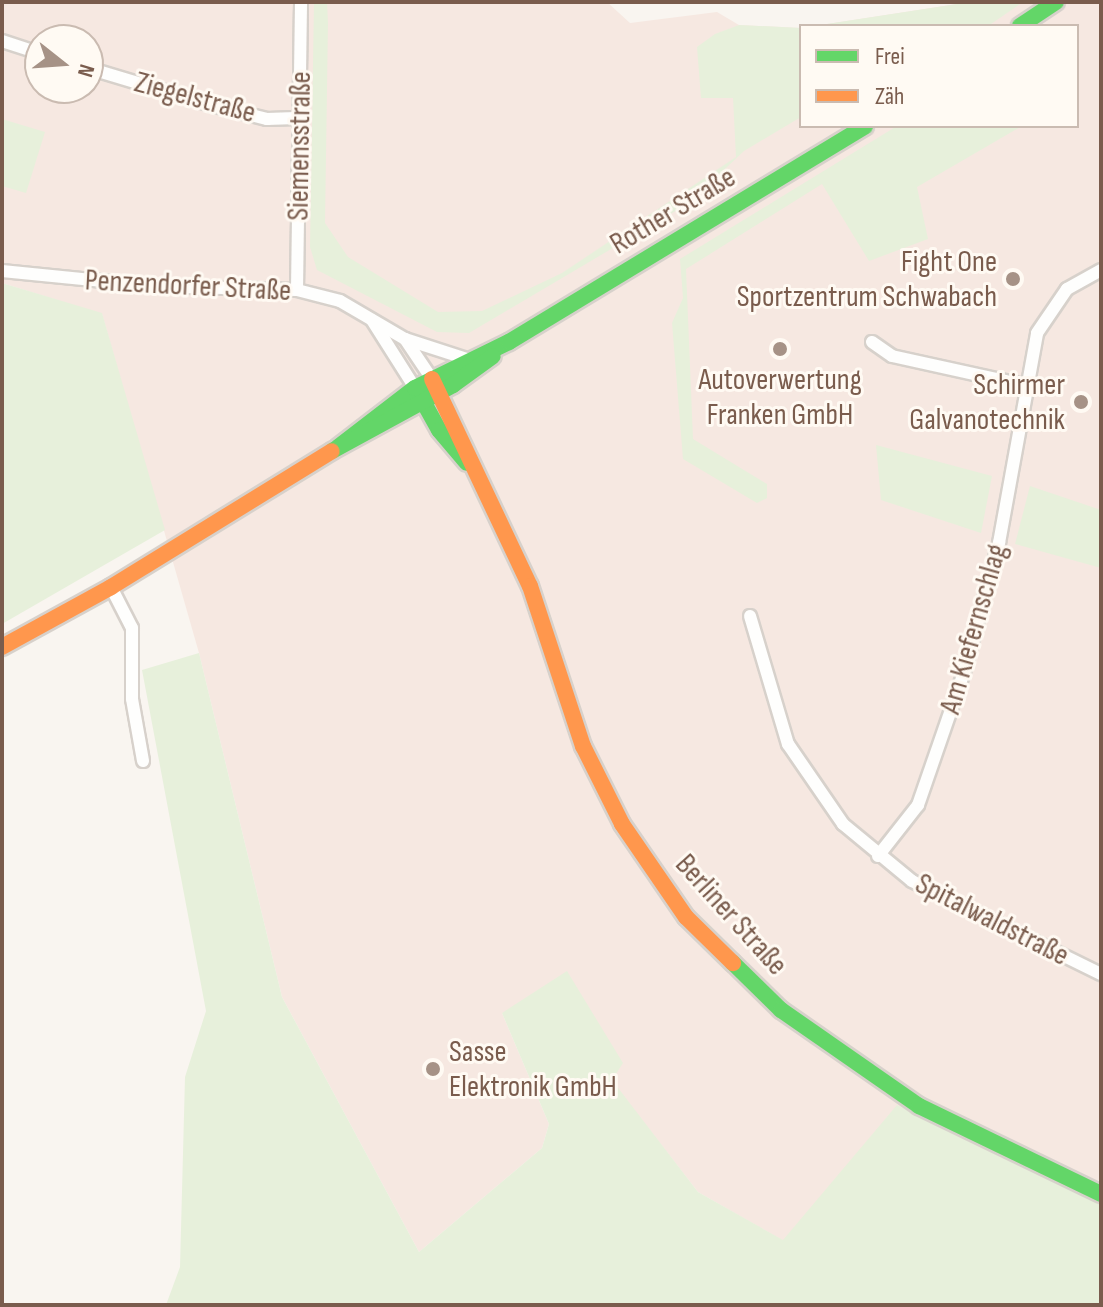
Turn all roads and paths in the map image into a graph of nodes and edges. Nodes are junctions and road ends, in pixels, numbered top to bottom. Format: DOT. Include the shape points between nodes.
graph roads {
  1 [pos="301,2"];
  2 [pos="1056,2"];
  3 [pos="1023,24"];
  4 [pos="2,41"];
  5 [pos="24,48"];
  6 [pos="104,73"];
  7 [pos="303,118"];
  8 [pos="862,128"];
  9 [pos="1101,270"];
  10 [pos="2,271"];
  11 [pos="297,290"];
  12 [pos="371,317"];
  13 [pos="405,339"];
  14 [pos="509,342"];
  15 [pos="872,342"];
  16 [pos="470,360"];
  17 [pos="436,386"];
  18 [pos="1028,386"];
  19 [pos="420,395"];
  20 [pos="476,473"];
  21 [pos="111,587"];
  22 [pos="750,616"];
  23 [pos="2,647"];
  24 [pos="143,761"];
  25 [pos="878,856"];
  26 [pos="1101,974"];
  27 [pos="1101,1194"];
  1 -- 7 [label="street, Siemensstraße"];
  2 -- 3 [label="main road"];
  4 -- 5 [label="street"];
  6 -- 7 [label="street, Ziegelstraße" via="267,119"];
  7 -- 11 [label="street, Siemensstraße"];
  8 -- 14 [label="main road, Rother Straße"];
  9 -- 18 [label="street, Am Kiefernschlag" via="1054,302 1037,333"];
  10 -- 11 [label="street, Penzendorfer Straße" via="151,286"];
  11 -- 12 [label="street, Penzendorfer Straße" via="340,301"];
  12 -- 13 [label="street, Penzendorfer Straße"];
  12 -- 19 [label="street"];
  13 -- 16 [label="street, Penzendorfer Straße"];
  13 -- 17 [label="street, Penzendorfer Straße"];
  14 -- 16 [label="main road, Rother Straße"];
  14 -- 17 [label="main road, Rother Straße"];
  15 -- 18 [label="street" via="892,356"];
  16 -- 17 [label="main road, Rother Straße"];
  17 -- 19 [label="main road"];
  17 -- 20 [label="main road, Berliner Straße"];
  18 -- 25 [label="street, Am Kiefernschlag" via="999,543 960,686 918,805"];
  19 -- 20 [label="main road, Berliner Straße" via="439,430"];
  19 -- 21 [label="main road"];
  20 -- 27 [label="main road, Berliner Straße" via="530,586 583,746 622,824 686,917 781,1010 831,1048 919,1106"];
  21 -- 23 [label="main road"];
  21 -- 24 [label="street" via="132,628 132,699"];
  22 -- 25 [label="street, Spitalwaldstraße" via="788,744 843,824"];
  25 -- 26 [label="street, Spitalwaldstraße" via="949,903"];
}
